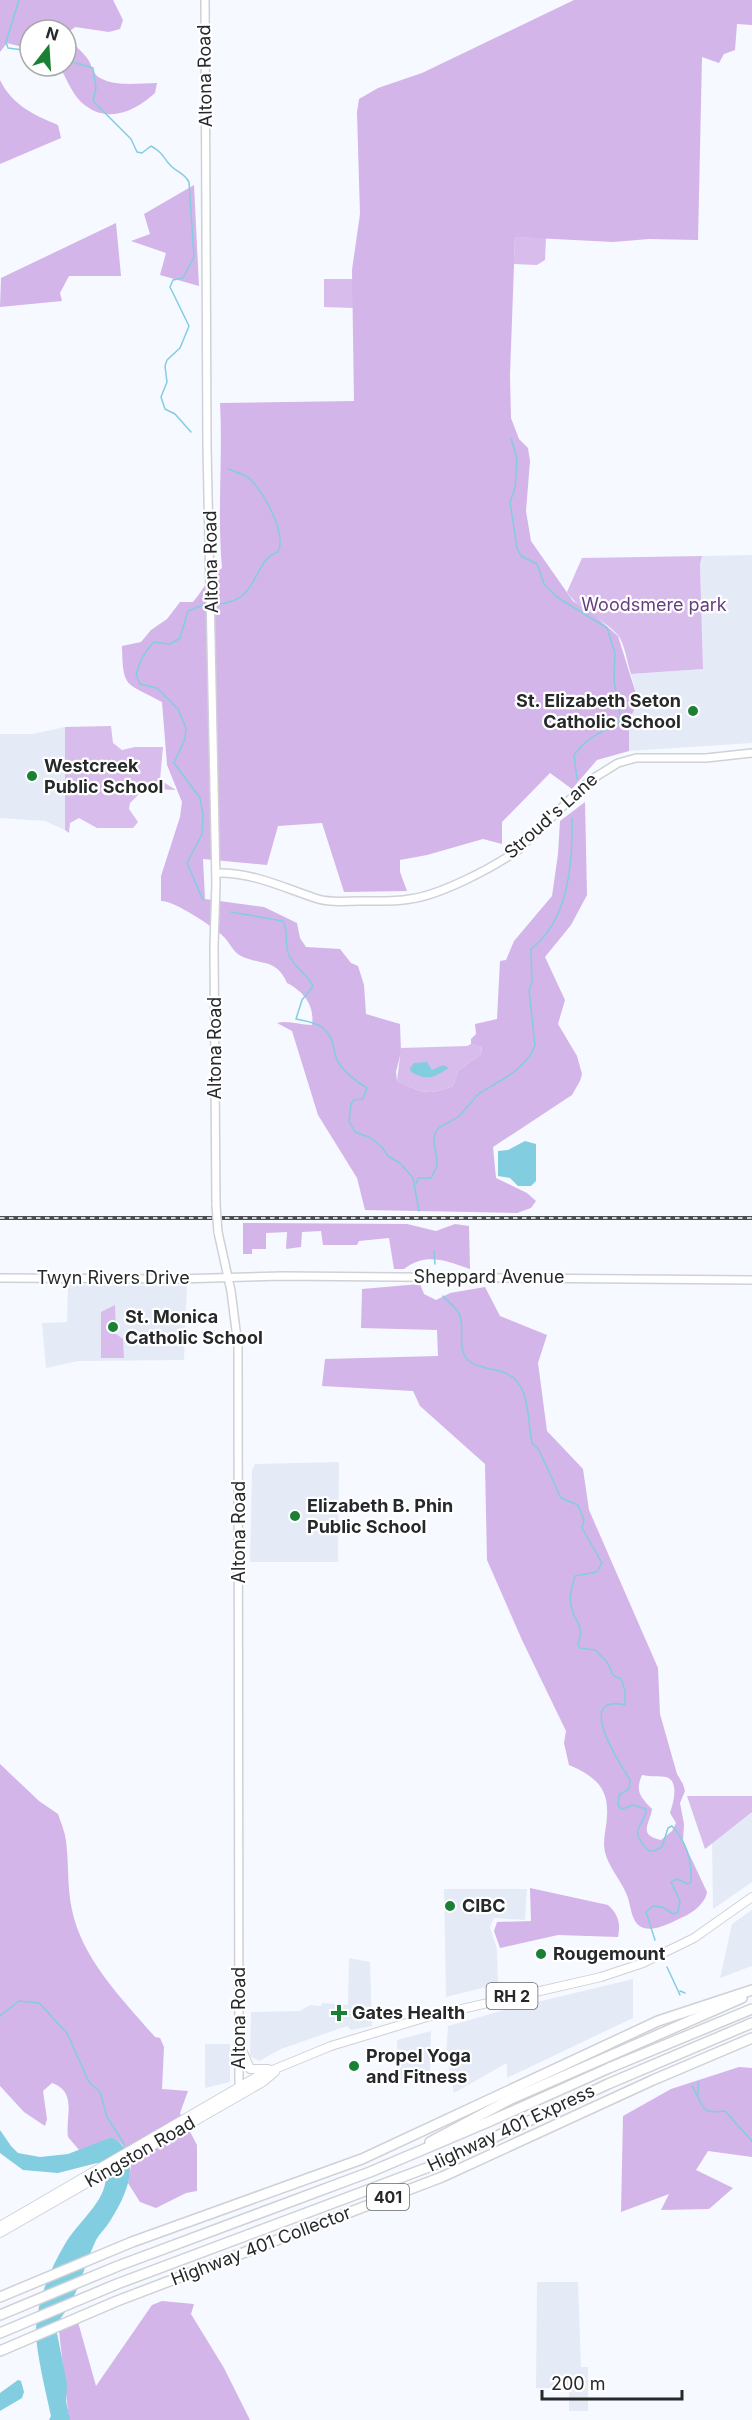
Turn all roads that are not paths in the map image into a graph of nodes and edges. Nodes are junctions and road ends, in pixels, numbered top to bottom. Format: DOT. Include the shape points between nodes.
graph roads {
  1 [pos="205,0"];
  2 [pos="752,753"];
  3 [pos="216,873"];
  4 [pos="0,1278"];
  5 [pos="226,1278"];
  6 [pos="752,1280"];
  7 [pos="752,1897"];
  8 [pos="752,1992"];
  9 [pos="752,2009"];
  10 [pos="752,2024"];
  11 [pos="752,2038"];
  12 [pos="240,2045"];
  13 [pos="278,2068"];
  14 [pos="239,2090"];
  15 [pos="408,2155"];
  16 [pos="39,2208"];
  17 [pos="0,2226"];
  18 [pos="0,2234"];
  19 [pos="0,2297"];
  20 [pos="2,2314"];
  21 [pos="1,2332"];
  22 [pos="0,2351"];
  1 -- 3 [label="main road, Altona Road" via="207,446"];
  2 -- 3 [label="main road, Stroud's Lane" via="706,758 636,758 618,763 590,781 505,859 422,897 321,900 238,873"];
  3 -- 5 [label="main road, Altona Road, bridge" via="216,1205"];
  4 -- 5 [label="main road, Twyn Rivers Drive"];
  5 -- 6 [label="main road, Sheppard Avenue"];
  5 -- 12 [label="main road, Altona Road" via="238,1354"];
  7 -- 13 [label="main road, Kingston Road / RH 2" via="694,1938 643,1963 601,1977 427,2017 340,2043"];
  8 -- 15 [label="highway" via="508,2100"];
  8 -- 19 [label="highway, 401" via="658,2022 362,2159 132,2242"];
  9 -- 15 [label="highway, Highway 401 Express / 401"];
  10 -- 21 [label="highway, Highway 401 Express / 401" via="608,2084 437,2164 117,2284"];
  11 -- 22 [label="highway, Highway 401 Collector / 401" via="442,2177 117,2301"];
  12 -- 13 [label="main road" via="250,2069"];
  12 -- 14 [label="main road, Altona Road"];
  13 -- 14 [label="main road, Kingston Road / RH 2" via="263,2082"];
  14 -- 16 [label="main road, Kingston Road / RH 2"];
  15 -- 20 [label="highway, Highway 401 Express / 401"];
  16 -- 17 [label="main road, Kingston Road"];
  16 -- 18 [label="main road, Kingston Road"];
}
